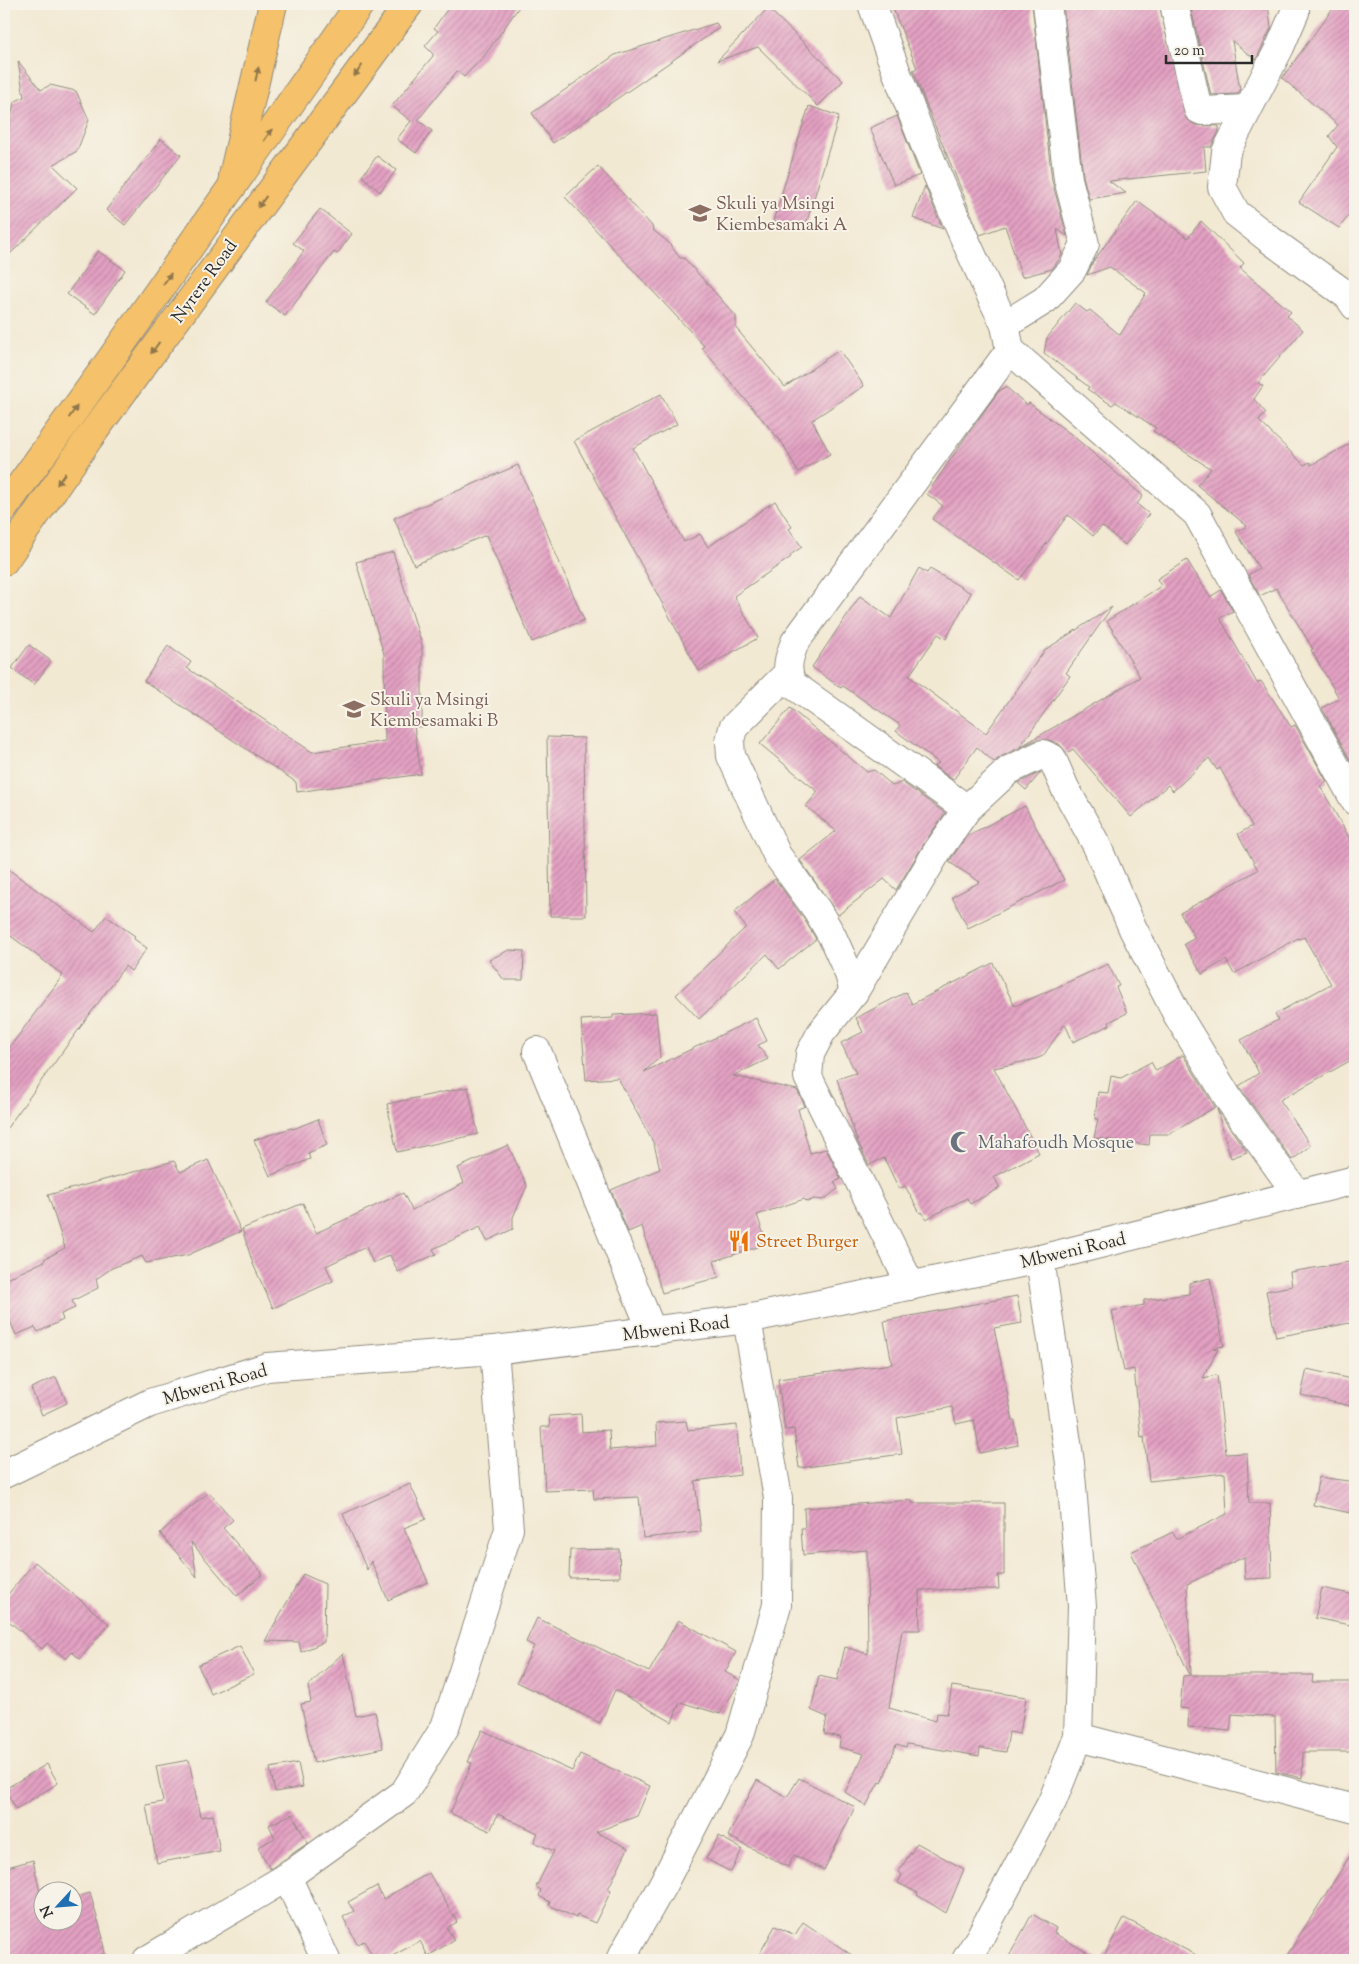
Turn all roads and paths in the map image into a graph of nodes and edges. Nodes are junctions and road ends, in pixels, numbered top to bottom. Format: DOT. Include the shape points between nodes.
graph roads {
  1 [pos="273,4"];
  2 [pos="358,4"];
  3 [pos="408,4"];
  4 [pos="872,4"];
  5 [pos="1047,4"];
  6 [pos="1174,4"];
  7 [pos="1296,4"];
  8 [pos="387,32"];
  9 [pos="1247,109"];
  10 [pos="230,189"];
  11 [pos="1355,306"];
  12 [pos="1007,338"];
  13 [pos="4,508"];
  14 [pos="7,552"];
  15 [pos="788,673"];
  16 [pos="1355,801"];
  17 [pos="967,809"];
  18 [pos="854,992"];
  19 [pos="537,1051"];
  20 [pos="1355,1180"];
  21 [pos="1298,1195"];
  22 [pos="1040,1259"];
  23 [pos="911,1286"];
  24 [pos="747,1319"];
  25 [pos="652,1331"];
  26 [pos="494,1350"];
  27 [pos="4,1474"];
  28 [pos="1078,1737"];
  29 [pos="1355,1809"];
  30 [pos="287,1877"];
  31 [pos="147,1960"];
  32 [pos="326,1960"];
  33 [pos="620,1960"];
  34 [pos="966,1960"];
  10 -- 1 [label="main road, one-way"];
  2 -- 8 [label="main road"];
  10 -- 2 [label="main road, Nyrere Road, one-way"];
  3 -- 8 [label="main road, Nyrere Road"];
  4 -- 12 [label="street" via="894,67"];
  5 -- 12 [label="street" via="1068,179 1085,244 1072,270"];
  6 -- 9 [label="street" via="1198,109"];
  7 -- 9 [label="street" via="1280,47"];
  8 -- 14 [label="main road, Nyrere Road, one-way"];
  9 -- 11 [label="street" via="1226,152 1222,187 1236,213 1348,296"];
  13 -- 10 [label="main road, Nyrere Road, one-way"];
  12 -- 15 [label="street" via="795,642 789,657"];
  12 -- 16 [label="street" via="1197,514"];
  15 -- 17 [label="street" via="792,684"];
  15 -- 18 [label="street" via="733,728 731,756 777,855 832,936"];
  17 -- 18 [label="street" via="938,850"];
  17 -- 21 [label="street" via="1009,770 1043,754 1052,758 1178,1016 1230,1101"];
  18 -- 23 [label="street" via="821,1033 810,1054 808,1077"];
  19 -- 25 [label="street"];
  20 -- 21 [label="street, Mbweni Road"];
  21 -- 22 [label="street, Mbweni Road"];
  22 -- 23 [label="street, Mbweni Road"];
  22 -- 28 [label="street" via="1070,1463 1082,1606"];
  23 -- 24 [label="street, Mbweni Road"];
  24 -- 25 [label="street, Mbweni Road"];
  24 -- 33 [label="street" via="778,1498 776,1605 740,1735"];
  25 -- 26 [label="street, Mbweni Road"];
  26 -- 27 [label="street, Mbweni Road" via="267,1367 150,1403"];
  26 -- 30 [label="street" via="509,1529 445,1727 404,1793"];
  28 -- 29 [label="street"];
  28 -- 34 [label="street" via="1052,1802"];
  30 -- 31 [label="street"];
  30 -- 32 [label="street"];
}
